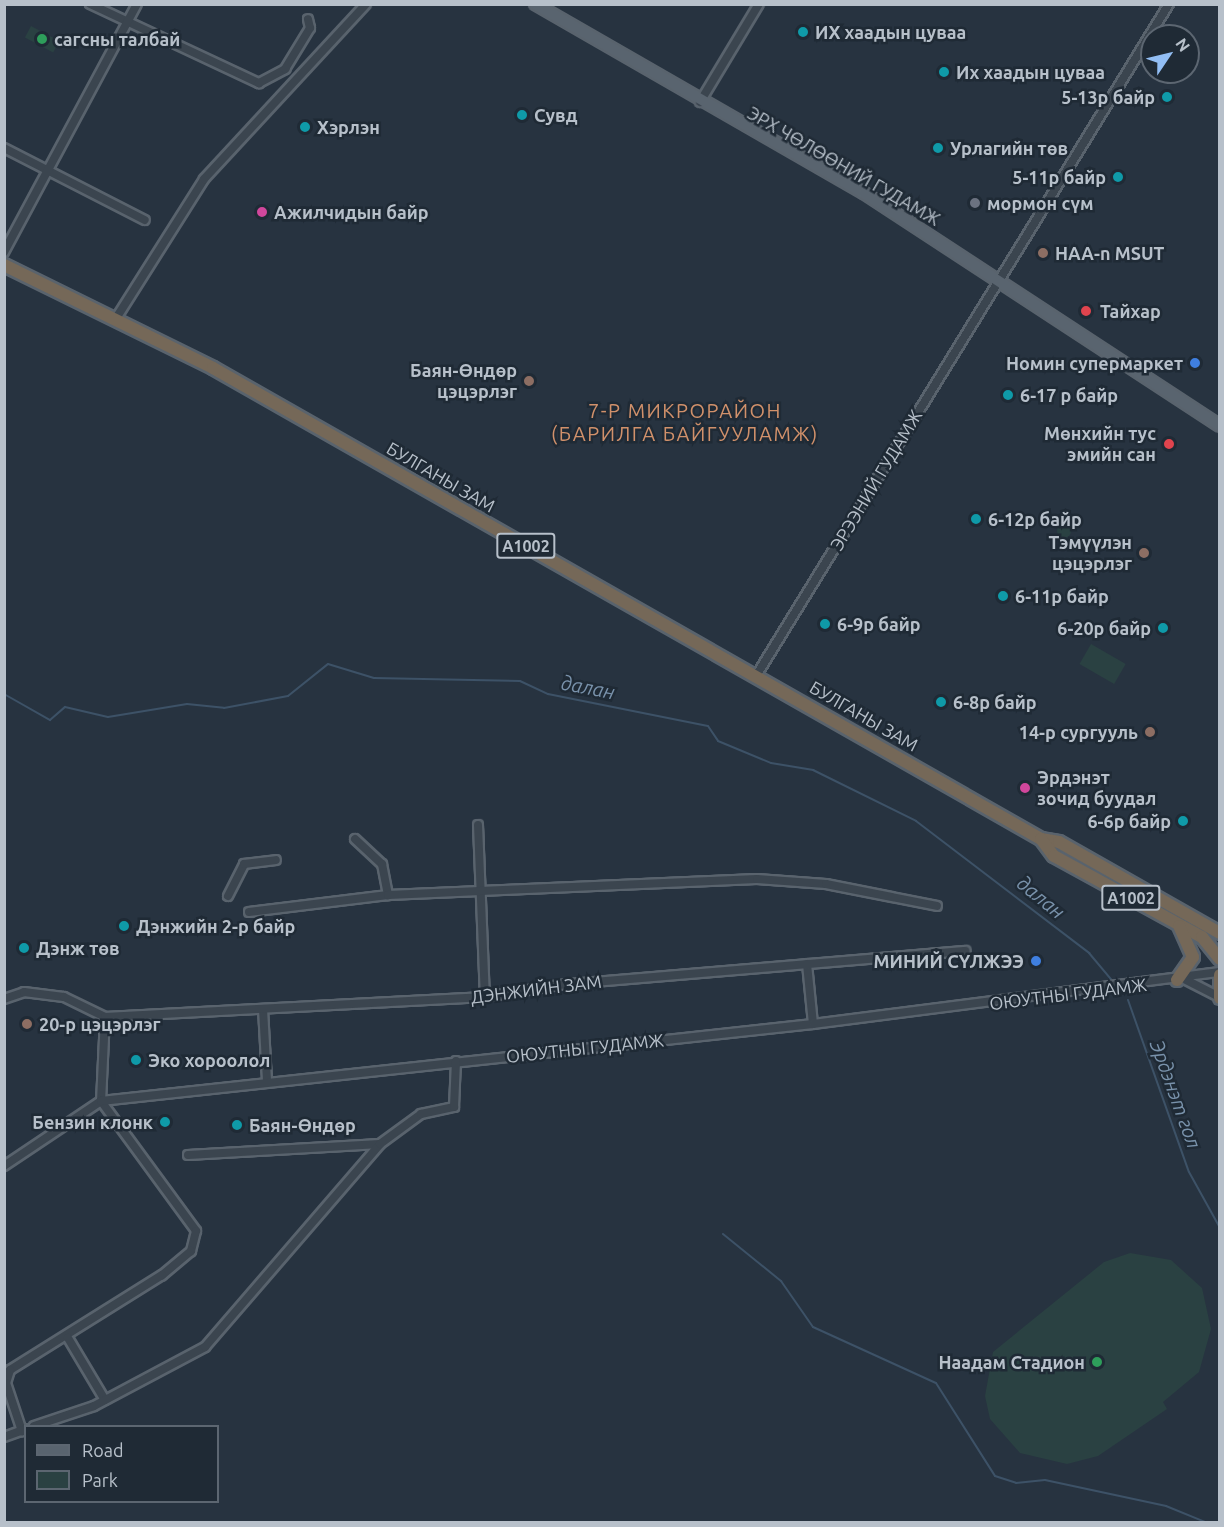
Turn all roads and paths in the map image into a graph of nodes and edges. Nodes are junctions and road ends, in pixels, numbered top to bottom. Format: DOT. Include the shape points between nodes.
graph roads {
  1 [pos="90,4"];
  2 [pos="137,4"];
  3 [pos="366,4"];
  4 [pos="535,4"];
  5 [pos="759,4"];
  6 [pos="1169,4"];
  7 [pos="308,19"];
  8 [pos="128,22"];
  9 [pos="700,102"];
  10 [pos="4,147"];
  11 [pos="48,169"];
  12 [pos="145,220"];
  13 [pos="4,252"];
  14 [pos="4,265"];
  15 [pos="996,284"];
  16 [pos="115,320"];
  17 [pos="1220,426"];
  18 [pos="756,676"];
  19 [pos="478,825"];
  20 [pos="355,839"];
  21 [pos="1041,839"];
  22 [pos="276,860"];
  23 [pos="484,891"];
  24 [pos="388,895"];
  25 [pos="228,896"];
  26 [pos="937,906"];
  27 [pos="249,912"];
  28 [pos="1176,922"];
  29 [pos="1220,933"];
  30 [pos="966,951"];
  31 [pos="1220,959"];
  32 [pos="807,964"];
  33 [pos="1220,973"];
  34 [pos="1181,980"];
  35 [pos="485,997"];
  36 [pos="1219,998"];
  37 [pos="4,999"];
  38 [pos="263,1009"];
  39 [pos="105,1017"];
  40 [pos="813,1024"];
  41 [pos="456,1061"];
  42 [pos="267,1081"];
  43 [pos="101,1101"];
  44 [pos="380,1144"];
  45 [pos="188,1155"];
  46 [pos="4,1166"];
  47 [pos="68,1338"];
  48 [pos="105,1400"];
  49 [pos="37,1425"];
  50 [pos="24,1430"];
  51 [pos="4,1437"];
  1 -- 8 [label="street"];
  2 -- 8 [label="street"];
  3 -- 16 [label="street" via="204,179"];
  4 -- 9 [label="main road, ЭРХ ЧӨЛӨӨНИЙ ГУДАМЖ"];
  5 -- 9 [label="street"];
  6 -- 15 [label="street, ЭРЭЭНИЙ ГУДАМЖ"];
  7 -- 8 [label="street" via="310,28 285,69 259,83"];
  8 -- 11 [label="street"];
  9 -- 15 [label="main road, ЭРХ ЧӨЛӨӨНИЙ ГУДАМЖ" via="864,193"];
  10 -- 11 [label="street"];
  11 -- 12 [label="street"];
  11 -- 13 [label="street"];
  14 -- 16 [label="highway, БУЛГАНЫ ЗАМ / A1002"];
  15 -- 17 [label="main road, ЭРХ ЧӨЛӨӨНИЙ ГУДАМЖ"];
  15 -- 18 [label="street, ЭРЭЭНИЙ ГУДАМЖ"];
  16 -- 18 [label="highway, БУЛГАНЫ ЗАМ / A1002" via="213,368"];
  18 -- 21 [label="highway, БУЛГАНЫ ЗАМ / A1002"];
  19 -- 23 [label="street"];
  20 -- 24 [label="street" via="382,864"];
  21 -- 28 [label="highway, БУЛГАНЫ ЗАМ / A1002" via="1054,856"];
  21 -- 29 [label="highway, БУЛГАНЫ ЗАМ / A1002" via="1059,842"];
  22 -- 25 [label="street" via="244,864"];
  23 -- 24 [label="street"];
  23 -- 26 [label="street" via="758,879 826,884"];
  23 -- 35 [label="street"];
  24 -- 27 [label="street"];
  28 -- 31 [label="highway, БУЛГАНЫ ЗАМ / A1002" via="1209,943"];
  28 -- 34 [label="highway" via="1194,957"];
  30 -- 32 [label="street, ДЭНЖИЙН ЗАМ"];
  32 -- 35 [label="street, ДЭНЖИЙН ЗАМ"];
  32 -- 40 [label="street"];
  33 -- 34 [label="street, ОЮУТНЫ ГУДАМЖ"];
  33 -- 36 [label="highway"];
  34 -- 36 [label="street"];
  34 -- 40 [label="street, ОЮУТНЫ ГУДАМЖ"];
  35 -- 38 [label="street, ДЭНЖИЙН ЗАМ"];
  37 -- 39 [label="street" via="24,992 64,997"];
  38 -- 39 [label="street, ДЭНЖИЙН ЗАМ"];
  38 -- 42 [label="street"];
  39 -- 43 [label="street"];
  40 -- 41 [label="street, ОЮУТНЫ ГУДАМЖ"];
  41 -- 42 [label="street, ОЮУТНЫ ГУДАМЖ"];
  41 -- 44 [label="street" via="454,1107 422,1114"];
  42 -- 43 [label="street, ОЮУТНЫ ГУДАМЖ"];
  43 -- 46 [label="street, ОЮУТНЫ ГУДАМЖ"];
  43 -- 47 [label="street" via="196,1231 191,1251"];
  44 -- 45 [label="street"];
  44 -- 48 [label="street" via="205,1347"];
  47 -- 48 [label="street"];
  47 -- 50 [label="street" via="16,1365 7,1377"];
  48 -- 49 [label="street"];
  50 -- 51 [label="street"];
}
